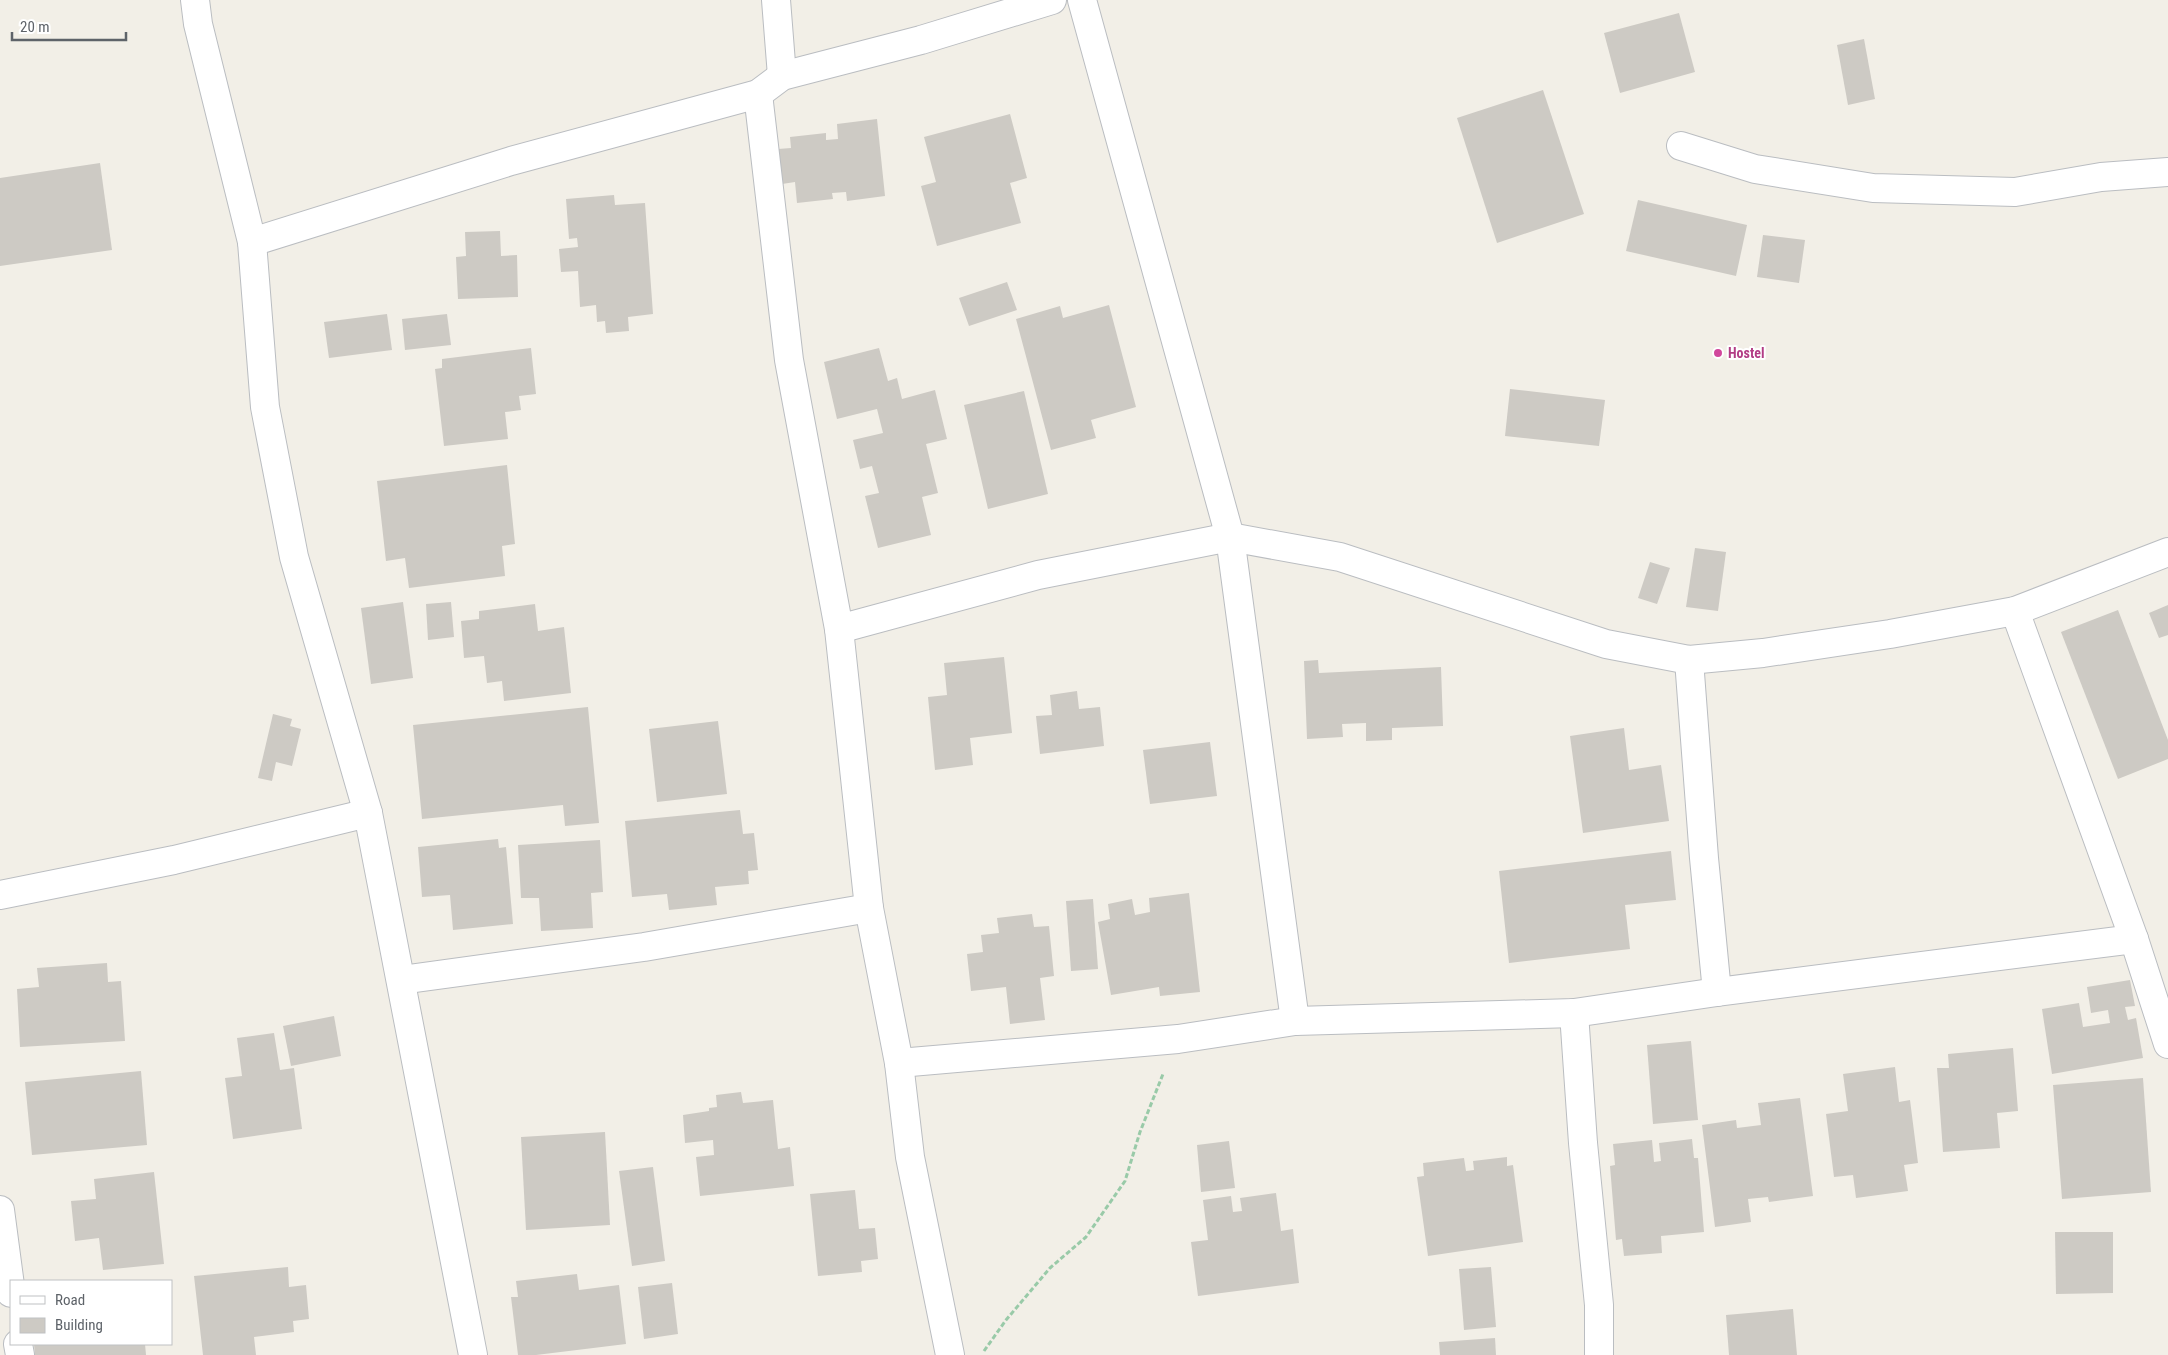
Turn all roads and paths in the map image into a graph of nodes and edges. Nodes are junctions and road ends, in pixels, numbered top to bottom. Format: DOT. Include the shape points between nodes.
graph roads {
  1 [pos="195,0"];
  2 [pos="776,0"];
  3 [pos="1052,0"];
  4 [pos="1082,0"];
  5 [pos="782,76"];
  6 [pos="758,94"];
  7 [pos="1681,146"];
  8 [pos="2168,172"];
  9 [pos="252,242"];
  10 [pos="1230,537"];
  11 [pos="2168,552"];
  12 [pos="2015,611"];
  13 [pos="839,629"];
  14 [pos="1689,660"];
  15 [pos="368,813"];
  16 [pos="0,895"];
  17 [pos="869,908"];
  18 [pos="2134,939"];
  19 [pos="401,980"];
  20 [pos="1717,992"];
  21 [pos="1574,1013"];
  22 [pos="1294,1021"];
  23 [pos="1178,1039"];
  24 [pos="2168,1044"];
  25 [pos="899,1063"];
  26 [pos="0,1210"];
  27 [pos="10,1285"];
  28 [pos="473,1355"];
  29 [pos="950,1355"];
  30 [pos="981,1355"];
  31 [pos="1599,1355"];
  1 -- 9 [label="street" via="198,24"];
  2 -- 5 [label="street"];
  3 -- 5 [label="street" via="921,40"];
  4 -- 10 [label="street"];
  5 -- 6 [label="street"];
  6 -- 9 [label="street" via="511,161"];
  6 -- 13 [label="street" via="790,360"];
  7 -- 8 [label="street" via="1755,169 1874,188 2015,192 2101,177"];
  9 -- 15 [label="street" via="265,407 294,557"];
  10 -- 13 [label="street" via="1038,575"];
  10 -- 14 [label="street" via="1340,557 1606,644"];
  10 -- 22 [label="street"];
  11 -- 12 [label="street"];
  12 -- 14 [label="street" via="1802,648"];
  12 -- 18 [label="street"];
  13 -- 17 [label="street"];
  14 -- 20 [label="street"];
  15 -- 16 [label="street" via="174,860"];
  15 -- 19 [label="street"];
  17 -- 19 [label="street" via="644,947"];
  17 -- 25 [label="street"];
  18 -- 20 [label="street"];
  18 -- 24 [label="street"];
  19 -- 28 [label="street"];
  20 -- 21 [label="street"];
  21 -- 22 [label="street"];
  21 -- 31 [label="street" via="1599,1305"];
  22 -- 23 [label="street"];
  23 -- 25 [label="street"];
  23 -- 30 [label="path" via="1140,1132 1125,1181 1086,1237 1050,1268"];
  25 -- 29 [label="street" via="910,1157"];
  26 -- 27 [label="street"];
}
